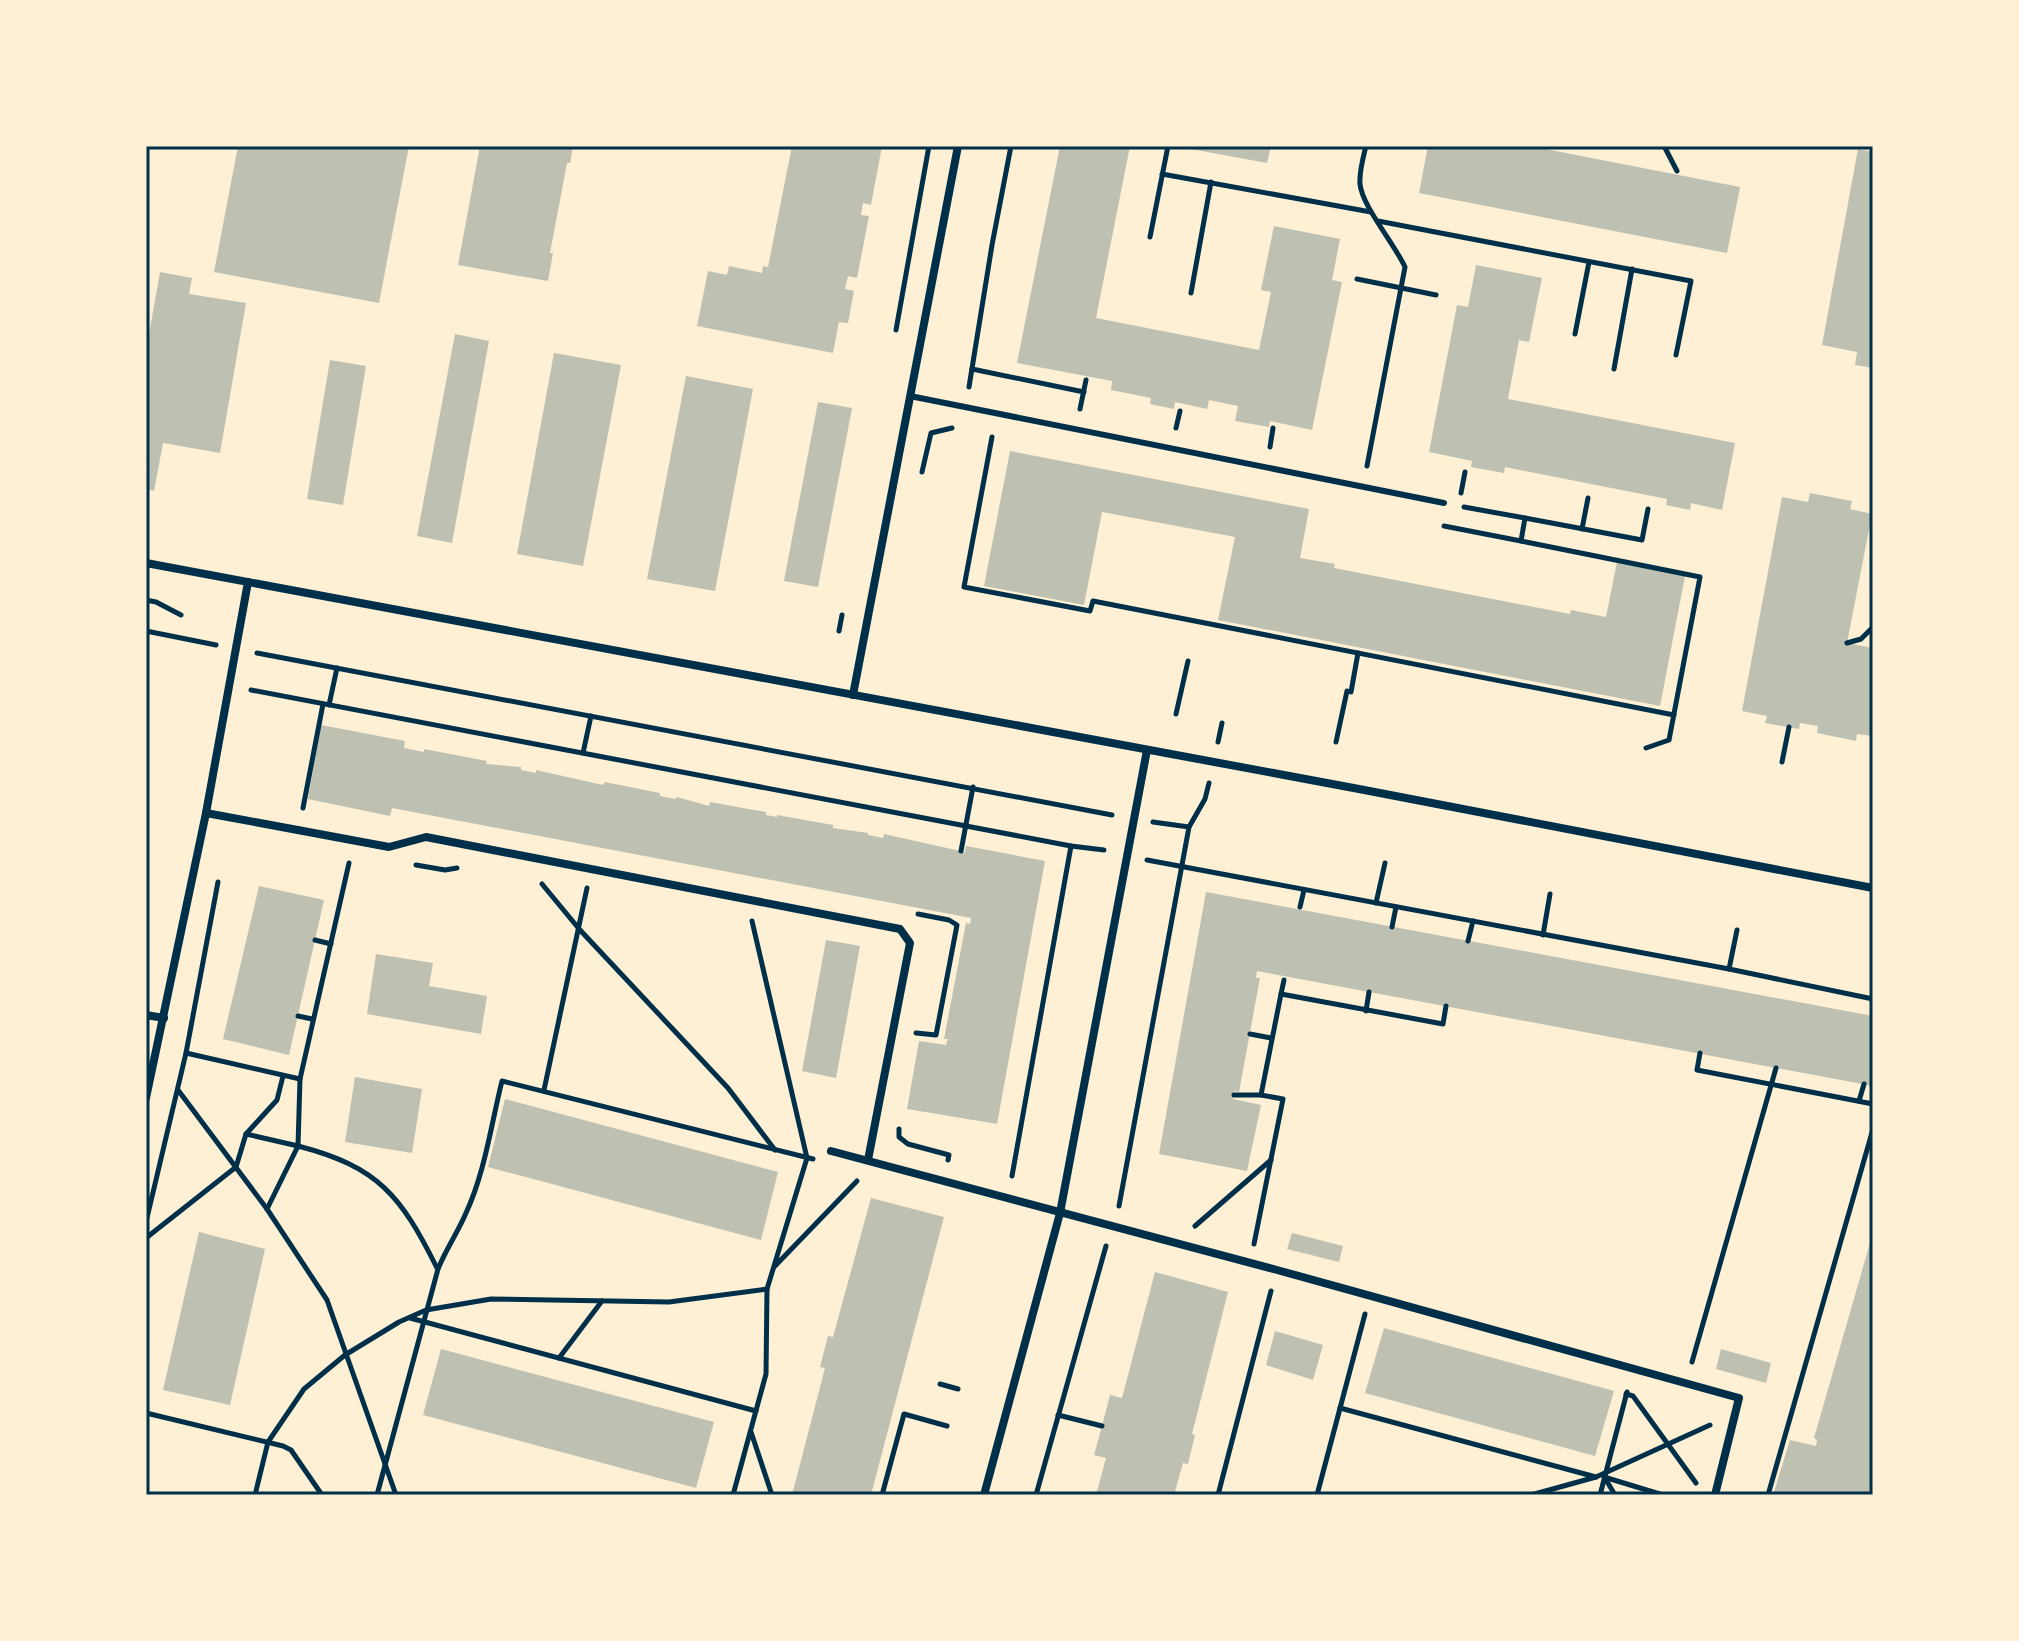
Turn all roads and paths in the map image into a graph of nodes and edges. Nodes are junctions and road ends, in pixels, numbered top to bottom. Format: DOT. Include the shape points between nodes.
graph roads {
  1 [pos="958,146"];
  2 [pos="1168,146"];
  3 [pos="1366,146"];
  4 [pos="1664,146"];
  5 [pos="1677,171"];
  6 [pos="1162,174"];
  7 [pos="1211,182"];
  8 [pos="1372,213"];
  9 [pos="1378,221"];
  10 [pos="1150,237"];
  11 [pos="1589,262"];
  12 [pos="1632,269"];
  13 [pos="1357,279"];
  14 [pos="1401,287"];
  15 [pos="1191,293"];
  16 [pos="1436,295"];
  17 [pos="1575,334"];
  18 [pos="1676,355"];
  19 [pos="972,369"];
  20 [pos="1614,369"];
  21 [pos="1086,380"];
  22 [pos="910,396"];
  23 [pos="992,437"];
  24 [pos="1363,486"];
  25 [pos="1588,498"];
  26 [pos="1444,503"];
  27 [pos="1648,509"];
  28 [pos="1525,518"];
  29 [pos="1582,529"];
  30 [pos="146,563"];
  31 [pos="248,582"];
  32 [pos="146,600"];
  33 [pos="181,615"];
  34 [pos="1873,627"];
  35 [pos="146,631"];
  36 [pos="1847,643"];
  37 [pos="235,649"];
  38 [pos="1358,653"];
  39 [pos="1188,661"];
  40 [pos="337,668"];
  41 [pos="250,690"];
  42 [pos="853,695"];
  43 [pos="326,704"];
  44 [pos="1176,714"];
  45 [pos="1674,715"];
  46 [pos="591,716"];
  47 [pos="1222,723"];
  48 [pos="1789,727"];
  49 [pos="1336,742"];
  50 [pos="1646,748"];
  51 [pos="1147,750"];
  52 [pos="583,753"];
  53 [pos="1214,762"];
  54 [pos="1782,762"];
  55 [pos="973,787"];
  56 [pos="206,813"];
  57 [pos="302,813"];
  58 [pos="1111,815"];
  59 [pos="1134,819"];
  60 [pos="966,826"];
  61 [pos="1108,827"];
  62 [pos="1189,827"];
  63 [pos="1106,839"];
  64 [pos="354,840"];
  65 [pos="1071,846"];
  66 [pos="961,851"];
  67 [pos="1103,852"];
  68 [pos="1127,856"];
  69 [pos="1385,863"];
  70 [pos="1182,867"];
  71 [pos="219,874"];
  72 [pos="534,875"];
  73 [pos="588,884"];
  74 [pos="1873,888"];
  75 [pos="1304,890"];
  76 [pos="1550,894"];
  77 [pos="754,899"];
  78 [pos="1376,903"];
  79 [pos="1300,907"];
  80 [pos="1396,907"];
  81 [pos="1473,921"];
  82 [pos="1392,927"];
  83 [pos="580,930"];
  84 [pos="1737,930"];
  85 [pos="1543,935"];
  86 [pos="315,940"];
  87 [pos="1468,941"];
  88 [pos="331,944"];
  89 [pos="1729,969"];
  90 [pos="1284,980"];
  91 [pos="1369,992"];
  92 [pos="1281,994"];
  93 [pos="1873,999"];
  94 [pos="1446,1006"];
  95 [pos="1366,1011"];
  96 [pos="146,1015"];
  97 [pos="298,1016"];
  98 [pos="164,1018"];
  99 [pos="312,1019"];
  100 [pos="1250,1034"];
  101 [pos="1271,1038"];
  102 [pos="186,1053"];
  103 [pos="1700,1053"];
  104 [pos="1776,1068"];
  105 [pos="283,1076"];
  106 [pos="300,1079"];
  107 [pos="1864,1084"];
  108 [pos="1772,1085"];
  109 [pos="178,1090"];
  110 [pos="544,1090"];
  111 [pos="1234,1095"];
  112 [pos="1261,1095"];
  113 [pos="146,1098"];
  114 [pos="1859,1101"];
  115 [pos="1873,1104"];
  116 [pos="1873,1129"];
  117 [pos="246,1134"];
  118 [pos="908,1144"];
  119 [pos="298,1146"];
  120 [pos="776,1151"];
  121 [pos="831,1151"];
  122 [pos="807,1158"];
  123 [pos="868,1160"];
  124 [pos="1271,1160"];
  125 [pos="822,1162"];
  126 [pos="236,1167"];
  127 [pos="952,1170"];
  128 [pos="1010,1187"];
  129 [pos="267,1209"];
  130 [pos="1060,1213"];
  131 [pos="146,1222"];
  132 [pos="1112,1226"];
  133 [pos="1201,1236"];
  134 [pos="146,1238"];
  135 [pos="1253,1251"];
  136 [pos="774,1266"];
  137 [pos="438,1269"];
  138 [pos="1277,1270"];
  139 [pos="767,1289"];
  140 [pos="602,1301"];
  141 [pos="1366,1308"];
  142 [pos="426,1310"];
  143 [pos="409,1317"];
  144 [pos="423,1321"];
  145 [pos="345,1355"];
  146 [pos="559,1358"];
  147 [pos="1630,1380"];
  148 [pos="1687,1382"];
  149 [pos="940,1384"];
  150 [pos="958,1389"];
  151 [pos="1626,1394"];
  152 [pos="1340,1408"];
  153 [pos="756,1411"];
  154 [pos="146,1413"];
  155 [pos="1058,1415"];
  156 [pos="1715,1423"];
  157 [pos="947,1426"];
  158 [pos="1102,1426"];
  159 [pos="751,1431"];
  160 [pos="268,1442"];
  161 [pos="1669,1445"];
  162 [pos="385,1467"];
  163 [pos="1605,1475"];
  164 [pos="1596,1477"];
  165 [pos="1701,1491"];
  166 [pos="255,1495"];
  167 [pos="322,1495"];
  168 [pos="377,1495"];
  169 [pos="396,1495"];
  170 [pos="733,1495"];
  171 [pos="772,1495"];
  172 [pos="882,1495"];
  173 [pos="984,1495"];
  174 [pos="1036,1495"];
  175 [pos="1218,1495"];
  176 [pos="1317,1495"];
  177 [pos="1531,1495"];
  178 [pos="1600,1495"];
  179 [pos="1615,1495"];
  180 [pos="1663,1495"];
  181 [pos="1715,1495"];
  182 [pos="1768,1495"];
  1 -- 22 [label="street"];
  2 -- 6 [label="path"];
  3 -- 8 [label="path" via="1359,181"];
  4 -- 5 [label="path"];
  6 -- 7 [label="path"];
  6 -- 10 [label="path"];
  7 -- 8 [label="path"];
  7 -- 15 [label="path"];
  8 -- 9 [label="path"];
  9 -- 11 [label="path"];
  9 -- 14 [label="path" via="1405,267"];
  11 -- 12 [label="path"];
  11 -- 17 [label="path"];
  12 -- 18 [label="path" via="1691,281"];
  12 -- 20 [label="path"];
  13 -- 14 [label="path"];
  14 -- 16 [label="path"];
  14 -- 24 [label="path"];
  19 -- 21 [label="path" via="1084,392"];
  22 -- 24 [label="lane"];
  22 -- 42 [label="street"];
  23 -- 38 [label="path" via="964,587 1090,611 1093,601"];
  24 -- 26 [label="lane"];
  25 -- 29 [label="path"];
  26 -- 28 [label="path"];
  27 -- 29 [label="path" via="1642,540"];
  28 -- 29 [label="path"];
  28 -- 45 [label="path" via="1521,541 1700,577"];
  30 -- 31 [label="street"];
  31 -- 37 [label="street"];
  31 -- 42 [label="street"];
  32 -- 33 [label="path"];
  34 -- 36 [label="path"];
  35 -- 37 [label="path"];
  37 -- 40 [label="path"];
  37 -- 56 [label="street"];
  38 -- 45 [label="path"];
  38 -- 49 [label="path"];
  39 -- 44 [label="path"];
  40 -- 43 [label="path"];
  40 -- 46 [label="path"];
  41 -- 43 [label="path"];
  42 -- 51 [label="street"];
  43 -- 52 [label="path"];
  43 -- 57 [label="path"];
  45 -- 50 [label="path" via="1669,740"];
  46 -- 52 [label="path"];
  46 -- 55 [label="path"];
  47 -- 53 [label="path"];
  48 -- 54 [label="path"];
  51 -- 53 [label="street"];
  51 -- 59 [label="street"];
  52 -- 60 [label="path"];
  53 -- 62 [label="path" via="1205,799"];
  53 -- 74 [label="street"];
  55 -- 58 [label="path"];
  55 -- 60 [label="path"];
  56 -- 64 [label="street"];
  56 -- 98 [label="street"];
  58 -- 59 [label="path"];
  58 -- 61 [label="path"];
  59 -- 62 [label="path"];
  59 -- 68 [label="street"];
  60 -- 65 [label="path"];
  60 -- 66 [label="path"];
  62 -- 70 [label="path"];
  63 -- 67 [label="path"];
  64 -- 77 [label="street" via="389,847 426,837"];
  64 -- 88 [label="path"];
  65 -- 67 [label="path"];
  65 -- 128 [label="path"];
  67 -- 68 [label="path"];
  68 -- 70 [label="path"];
  68 -- 130 [label="street"];
  69 -- 78 [label="path"];
  70 -- 75 [label="path"];
  70 -- 132 [label="path"];
  71 -- 102 [label="path"];
  72 -- 83 [label="path"];
  73 -- 83 [label="path"];
  75 -- 78 [label="path"];
  75 -- 79 [label="path"];
  76 -- 85 [label="path"];
  77 -- 122 [label="path" via="751,918"];
  77 -- 123 [label="street" via="893,926 908,937"];
  78 -- 80 [label="path"];
  80 -- 81 [label="path"];
  80 -- 82 [label="path"];
  81 -- 85 [label="path"];
  81 -- 87 [label="path"];
  83 -- 110 [label="path"];
  83 -- 120 [label="path" via="728,1088"];
  84 -- 89 [label="path"];
  85 -- 89 [label="path"];
  86 -- 88 [label="path"];
  88 -- 99 [label="path"];
  89 -- 93 [label="path"];
  90 -- 92 [label="path"];
  91 -- 95 [label="path"];
  92 -- 95 [label="path"];
  92 -- 101 [label="path"];
  94 -- 95 [label="path" via="1443,1024"];
  96 -- 98 [label="street"];
  97 -- 99 [label="path"];
  98 -- 113 [label="street"];
  99 -- 106 [label="path"];
  100 -- 101 [label="path"];
  101 -- 112 [label="path"];
  102 -- 105 [label="path"];
  102 -- 109 [label="path"];
  103 -- 108 [label="path" via="1697,1070"];
  104 -- 108 [label="path"];
  105 -- 106 [label="path"];
  105 -- 117 [label="path" via="277,1100"];
  106 -- 119 [label="path"];
  107 -- 114 [label="path"];
  108 -- 114 [label="path"];
  108 -- 148 [label="path"];
  109 -- 126 [label="path"];
  109 -- 131 [label="path"];
  110 -- 120 [label="path"];
  110 -- 137 [label="path" via="502,1081 478,1181"];
  111 -- 112 [label="path"];
  112 -- 124 [label="path" via="1283,1099"];
  114 -- 115 [label="path"];
  116 -- 182 [label="path"];
  117 -- 119 [label="path"];
  117 -- 126 [label="path"];
  118 -- 127 [label="path" via="949,1155"];
  119 -- 129 [label="path"];
  119 -- 137 [label="path" via="357,1166 393,1194"];
  120 -- 122 [label="path"];
  121 -- 123 [label="street"];
  122 -- 125 [label="path"];
  122 -- 136 [label="path"];
  123 -- 130 [label="street"];
  123 -- 136 [label="path" via="865,1173"];
  124 -- 133 [label="path" via="1188,1232"];
  124 -- 135 [label="path"];
  126 -- 129 [label="path"];
  126 -- 134 [label="path"];
  129 -- 145 [label="path" via="327,1300"];
  130 -- 132 [label="street"];
  130 -- 173 [label="street"];
  132 -- 138 [label="street"];
  132 -- 155 [label="path"];
  136 -- 139 [label="path"];
  137 -- 142 [label="path"];
  138 -- 148 [label="street"];
  138 -- 175 [label="path"];
  139 -- 140 [label="path" via="669,1302"];
  139 -- 153 [label="path" via="766,1374"];
  140 -- 142 [label="path" via="491,1299"];
  140 -- 146 [label="path"];
  141 -- 152 [label="path"];
  142 -- 143 [label="path"];
  142 -- 144 [label="path"];
  143 -- 144 [label="path"];
  143 -- 145 [label="path"];
  144 -- 146 [label="path"];
  144 -- 162 [label="path"];
  145 -- 160 [label="path" via="304,1389"];
  145 -- 162 [label="path"];
  146 -- 153 [label="path"];
  147 -- 151 [label="path"];
  148 -- 181 [label="street" via="1739,1398"];
  149 -- 150 [label="path"];
  151 -- 161 [label="path" via="1633,1396"];
  151 -- 163 [label="path"];
  152 -- 164 [label="path"];
  152 -- 176 [label="path"];
  153 -- 159 [label="path"];
  154 -- 160 [label="path"];
  155 -- 158 [label="path"];
  155 -- 174 [label="path"];
  156 -- 161 [label="path"];
  157 -- 172 [label="path" via="904,1414"];
  159 -- 170 [label="path"];
  159 -- 171 [label="path"];
  160 -- 166 [label="path"];
  160 -- 167 [label="path" via="291,1450"];
  161 -- 163 [label="path"];
  161 -- 165 [label="path"];
  162 -- 168 [label="path"];
  162 -- 169 [label="path"];
  163 -- 164 [label="path"];
  163 -- 178 [label="path"];
  163 -- 179 [label="path"];
  163 -- 180 [label="path"];
  164 -- 177 [label="path"];
}
